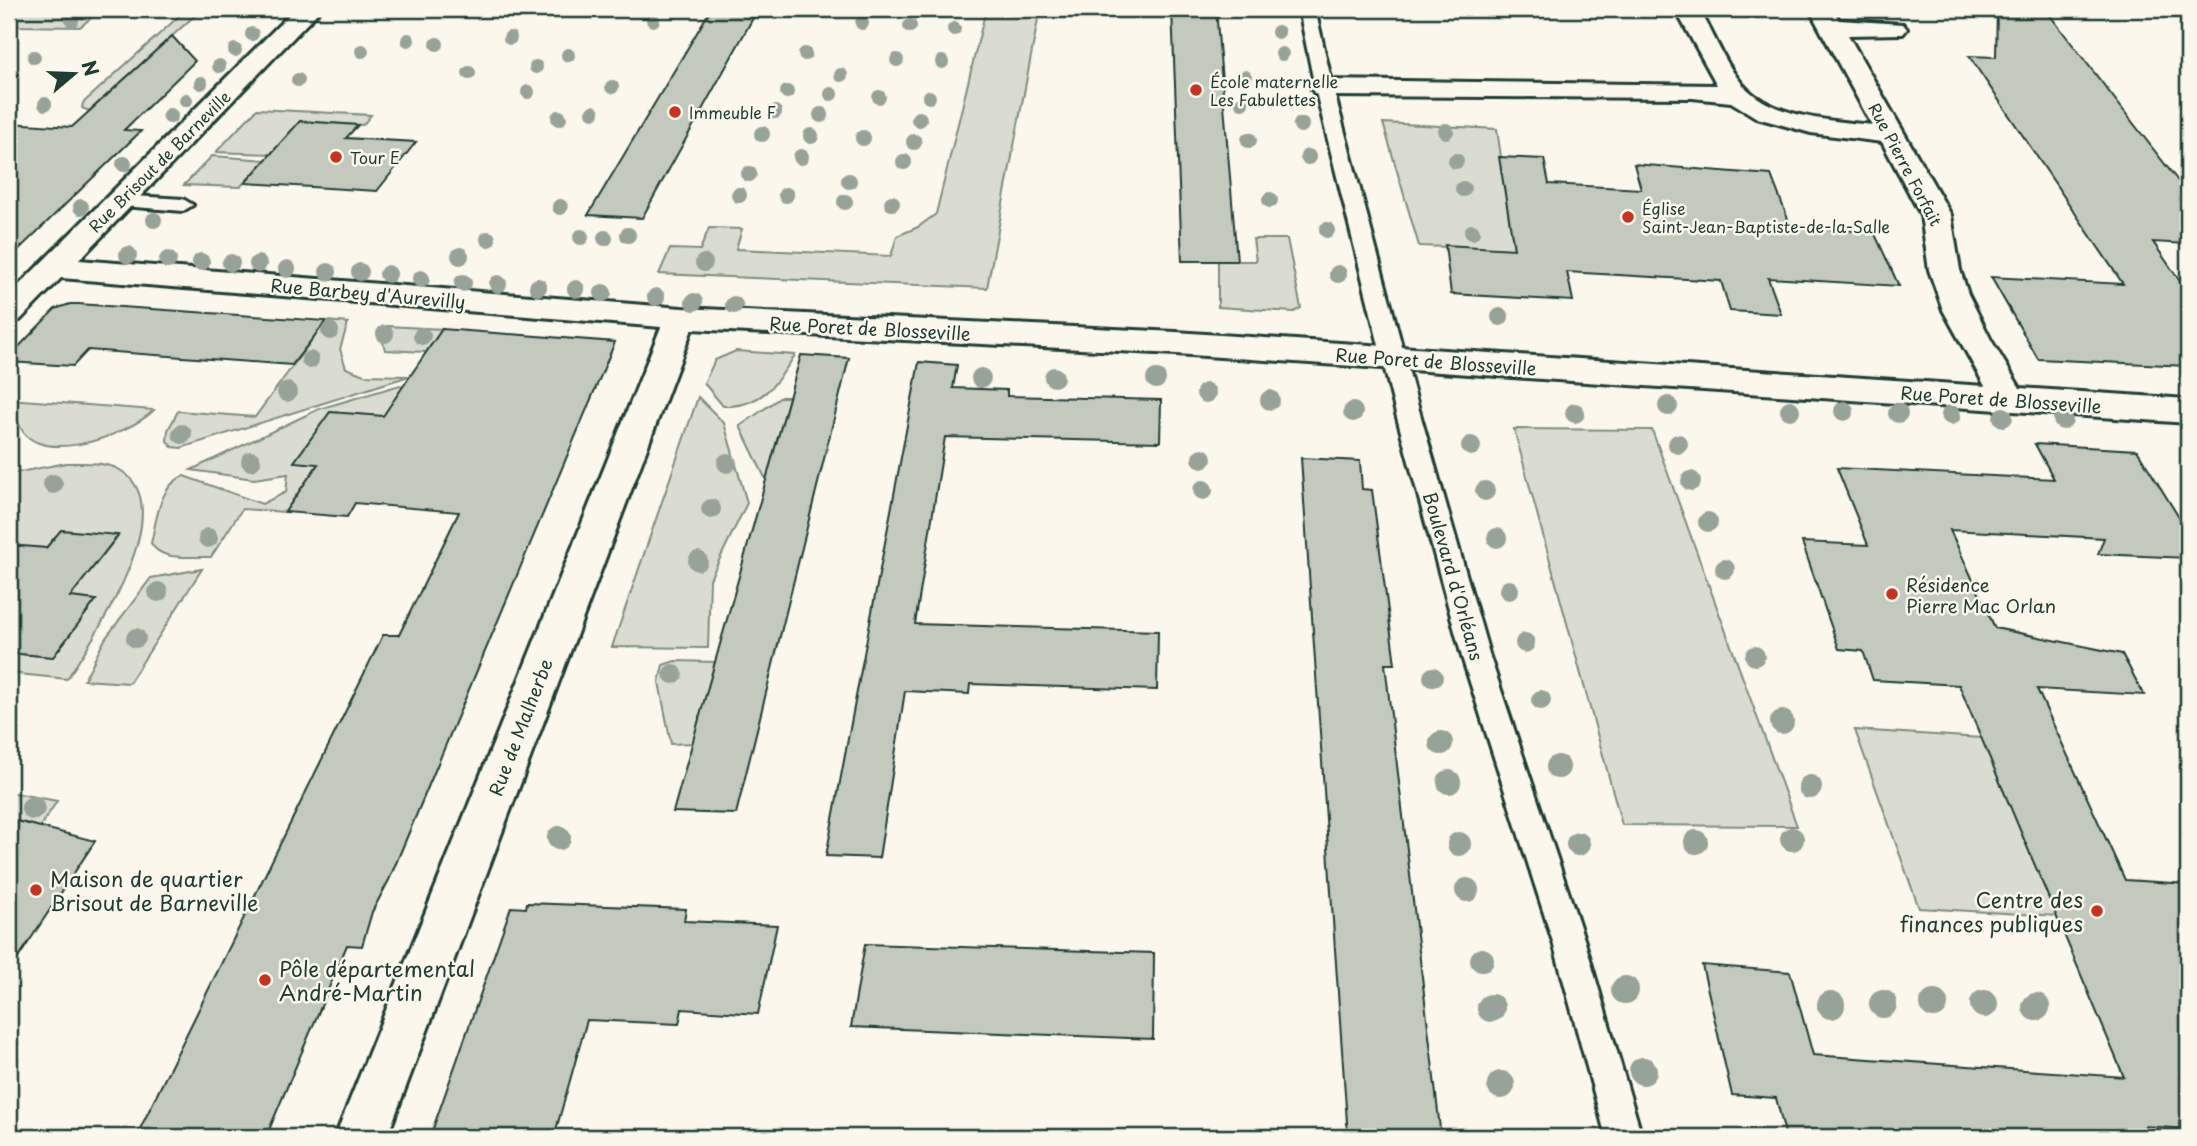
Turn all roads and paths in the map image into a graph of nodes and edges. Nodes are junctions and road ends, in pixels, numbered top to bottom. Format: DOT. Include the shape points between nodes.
graph roads {
  1 [pos="309,9"];
  2 [pos="1307,9"];
  3 [pos="1687,9"];
  4 [pos="1826,18"];
  5 [pos="1895,29"];
  6 [pos="1324,88"];
  7 [pos="1738,95"];
  8 [pos="1893,135"];
  9 [pos="118,201"];
  10 [pos="183,205"];
  11 [pos="54,268"];
  12 [pos="9,313"];
  13 [pos="682,318"];
  14 [pos="1394,358"];
  15 [pos="2010,399"];
  16 [pos="2182,419"];
  17 [pos="360,1137"];
  18 [pos="1624,1137"];
  1 -- 9 [label="street, Rue Brisout de Barneville"];
  2 -- 6 [label="lane, Boulevard d'Orléans"];
  3 -- 7 [label="street"];
  4 -- 5 [label="street"];
  4 -- 8 [label="street, Rue Pierre Forfait"];
  6 -- 7 [label="street" via="1692,90"];
  6 -- 14 [label="lane, Boulevard d'Orléans"];
  7 -- 8 [label="street" via="1783,117 1830,129"];
  8 -- 15 [label="street, Rue Pierre Forfait" via="1939,223 1953,297"];
  9 -- 10 [label="lane"];
  9 -- 11 [label="street, Rue Brisout de Barneville"];
  11 -- 12 [label="street, Rue Brisout de Barneville"];
  11 -- 13 [label="street, Rue Barbey d'Aurevilly"];
  13 -- 14 [label="street, Rue Poret de Blosseville"];
  13 -- 17 [label="street, Rue de Malherbe"];
  14 -- 15 [label="street, Rue Poret de Blosseville"];
  14 -- 18 [label="lane, Boulevard d'Orléans" via="1476,657 1569,943"];
  15 -- 16 [label="street, Rue Poret de Blosseville"];
}
